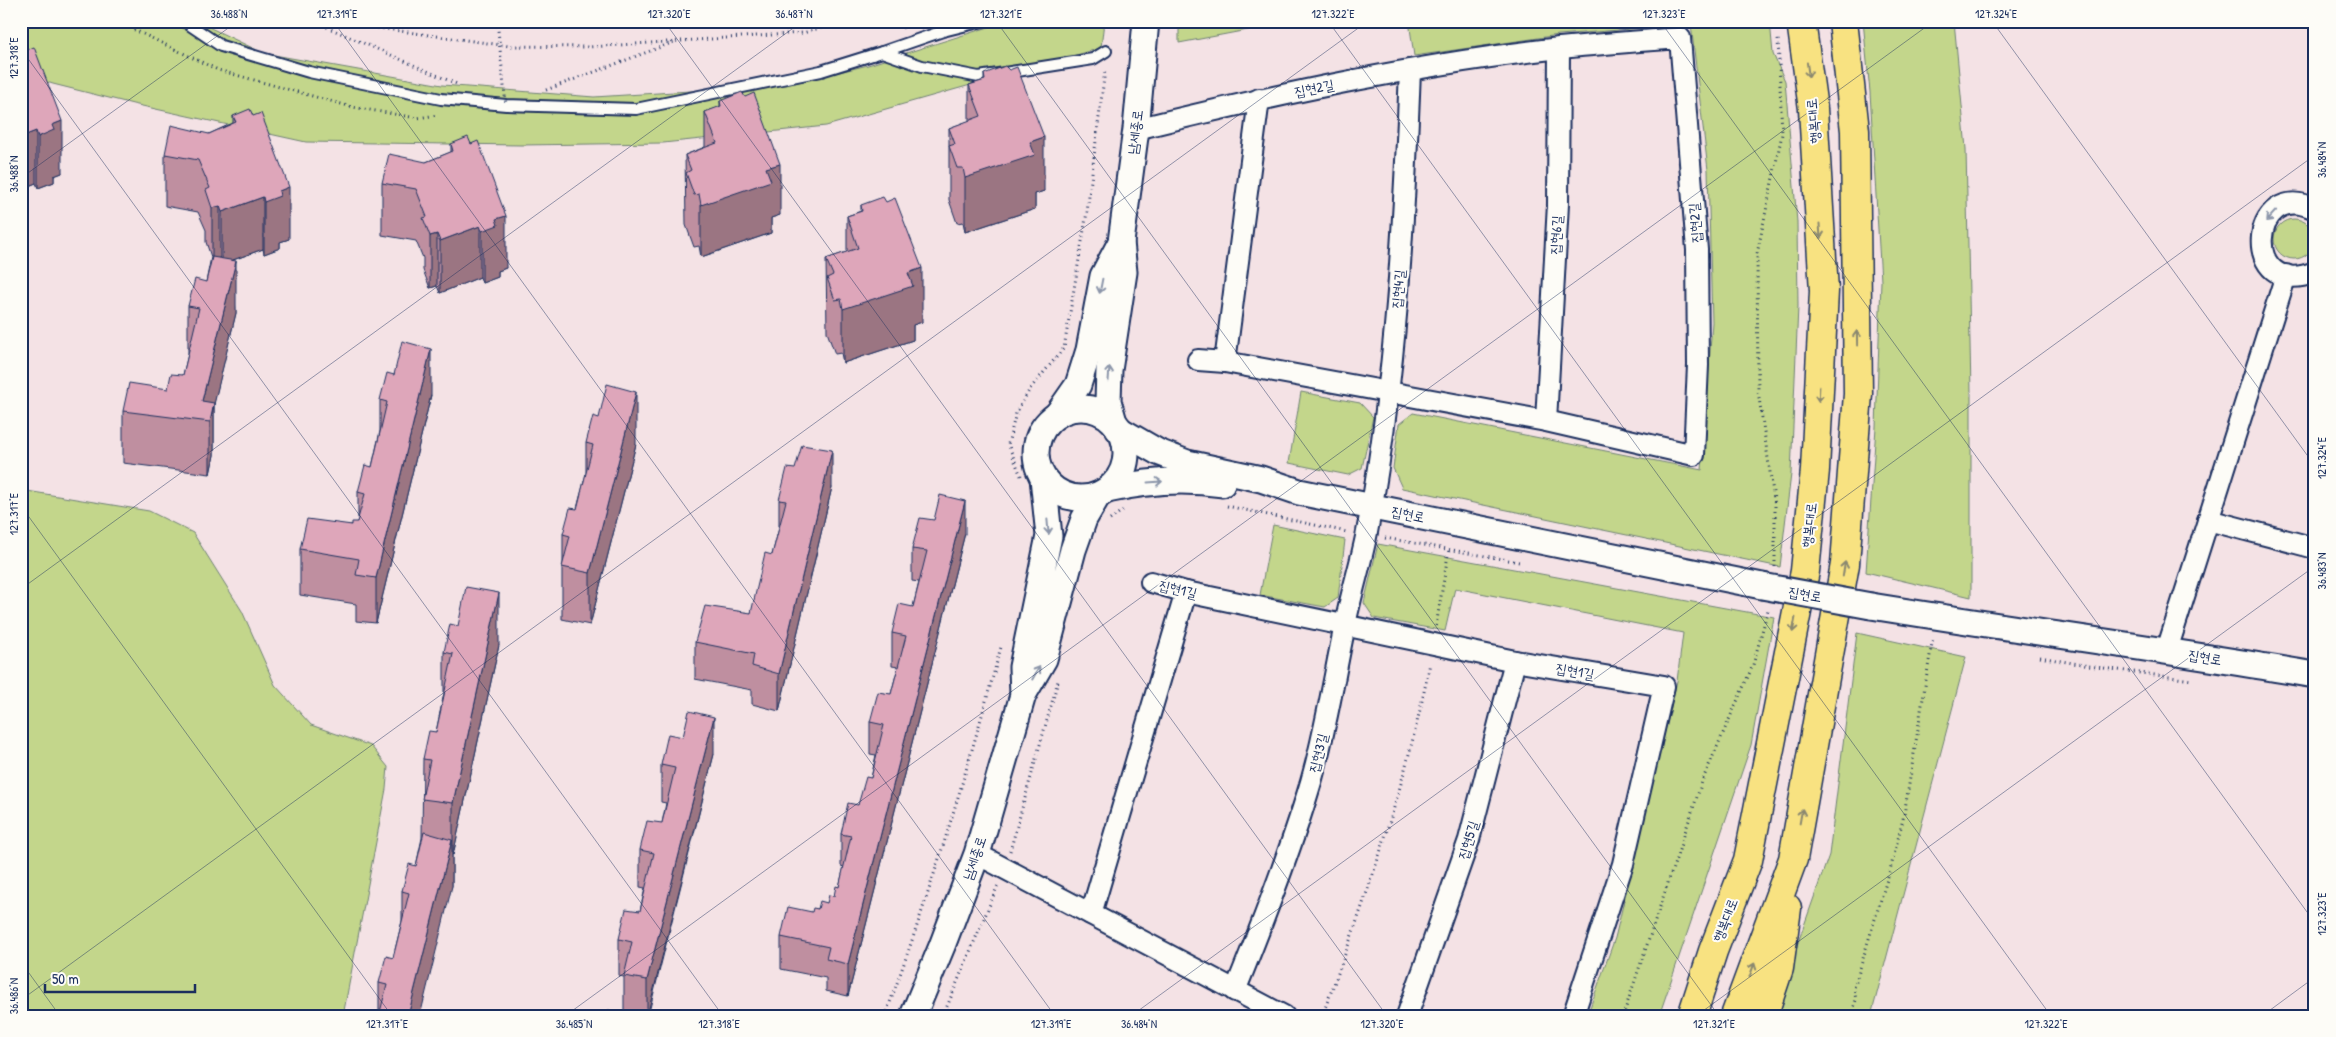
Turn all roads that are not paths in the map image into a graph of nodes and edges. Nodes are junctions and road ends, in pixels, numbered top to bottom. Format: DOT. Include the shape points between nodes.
graph roads {
  1 [pos="184,21"];
  2 [pos="983,21"];
  3 [pos="1146,21"];
  4 [pos="1843,21"];
  5 [pos="1789,25"];
  6 [pos="1559,48"];
  7 [pos="1106,51"];
  8 [pos="882,52"];
  9 [pos="1410,70"];
  10 [pos="1259,99"];
  11 [pos="1136,129"];
  12 [pos="2315,209"];
  13 [pos="1121,242"];
  14 [pos="2315,272"];
  15 [pos="2286,275"];
  16 [pos="1198,360"];
  17 [pos="1225,362"];
  18 [pos="1388,393"];
  19 [pos="1057,415"];
  20 [pos="1546,421"];
  21 [pos="1116,425"];
  22 [pos="1033,479"];
  23 [pos="1103,492"];
  24 [pos="1299,492"];
  25 [pos="1371,506"];
  26 [pos="2208,520"];
  27 [pos="2315,548"];
  28 [pos="1151,582"];
  29 [pos="1186,592"];
  30 [pos="1345,624"];
  31 [pos="2168,650"];
  32 [pos="1516,661"];
  33 [pos="2315,675"];
  34 [pos="1023,695"];
  35 [pos="977,854"];
  36 [pos="1793,859"];
  37 [pos="1091,914"];
  38 [pos="1713,951"];
  39 [pos="1235,992"];
  40 [pos="913,1016"];
  41 [pos="1284,1016"];
  42 [pos="1407,1016"];
  43 [pos="1573,1016"];
  44 [pos="1682,1016"];
  45 [pos="1692,1016"];
  46 [pos="1735,1016"];
  47 [pos="1763,1016"];
  1 -- 8 [label="lane" via="221,46 309,72 441,99 636,109 821,71"];
  2 -- 8 [label="lane"];
  3 -- 11 [label="street, 남세종로"];
  36 -- 4 [label="highway, one-way" via="1845,564 1858,394 1855,131"];
  5 -- 38 [label="highway, 행복대로, one-way" via="1813,109 1824,291 1815,470 1805,571 1748,860"];
  6 -- 9 [label="street, 집현2길"];
  6 -- 20 [label="street, 집현6길" via="1558,204"];
  6 -- 20 [label="street, 집현2길" via="1680,38 1697,250 1698,365 1694,455"];
  7 -- 8 [label="lane" via="1093,59 979,77 922,66"];
  9 -- 10 [label="street, 집현2길"];
  9 -- 18 [label="street, 집현4길" via="1404,221"];
  10 -- 11 [label="street, 집현2길"];
  10 -- 17 [label="street"];
  11 -- 13 [label="street, 남세종로"];
  12 -- 15 [label="street, one-way" via="2307,205 2284,206 2270,216 2261,231 2263,256 2270,266"];
  13 -- 19 [label="street, 남세종로, one-way" via="1103,276 1089,350 1078,385"];
  21 -- 13 [label="street, 남세종로, one-way" via="1108,401 1109,370 1124,272"];
  14 -- 15 [label="street" via="2305,276"];
  15 -- 26 [label="street"];
  16 -- 17 [label="street, 집현2길"];
  17 -- 18 [label="street, 집현2길"];
  18 -- 20 [label="street, 집현2길"];
  18 -- 25 [label="street, 집현4길"];
  19 -- 21 [label="street" via="1071,409 1087,408 1102,413"];
  19 -- 22 [label="street" via="1038,439 1038,469"];
  21 -- 23 [label="street" via="1123,435 1125,465 1115,483"];
  21 -- 24 [label="street, 집현로" via="1158,452 1187,463 1261,479"];
  22 -- 23 [label="street" via="1068,496 1083,498"];
  22 -- 34 [label="street, 남세종로, one-way" via="1049,536 1022,667"];
  23 -- 24 [label="street, 집현로, one-way" via="1139,483 1174,480"];
  34 -- 23 [label="street, 남세종로, one-way" via="1044,660 1084,519"];
  24 -- 25 [label="street, 집현로"];
  25 -- 30 [label="street, 집현3길"];
  25 -- 31 [label="street, 집현로, bridge" via="1871,606"];
  26 -- 27 [label="street"];
  26 -- 31 [label="street"];
  28 -- 29 [label="street, 집현1길"];
  29 -- 30 [label="street, 집현1길"];
  29 -- 37 [label="street"];
  30 -- 32 [label="street, 집현1길"];
  30 -- 39 [label="street, 집현3길" via="1334,689 1312,780 1283,870"];
  31 -- 33 [label="street, 집현로"];
  32 -- 42 [label="street, 집현5길" via="1469,840"];
  32 -- 43 [label="street, 집현1길" via="1664,686 1623,864"];
  34 -- 35 [label="street, 남세종로"];
  35 -- 37 [label="street"];
  35 -- 40 [label="street, 남세종로"];
  46 -- 36 [label="highway, one-way"];
  36 -- 47 [label="highway" via="1779,968"];
  37 -- 39 [label="street"];
  38 -- 44 [label="highway"];
  38 -- 45 [label="highway, 행복대로"];
  39 -- 41 [label="street"];
}
